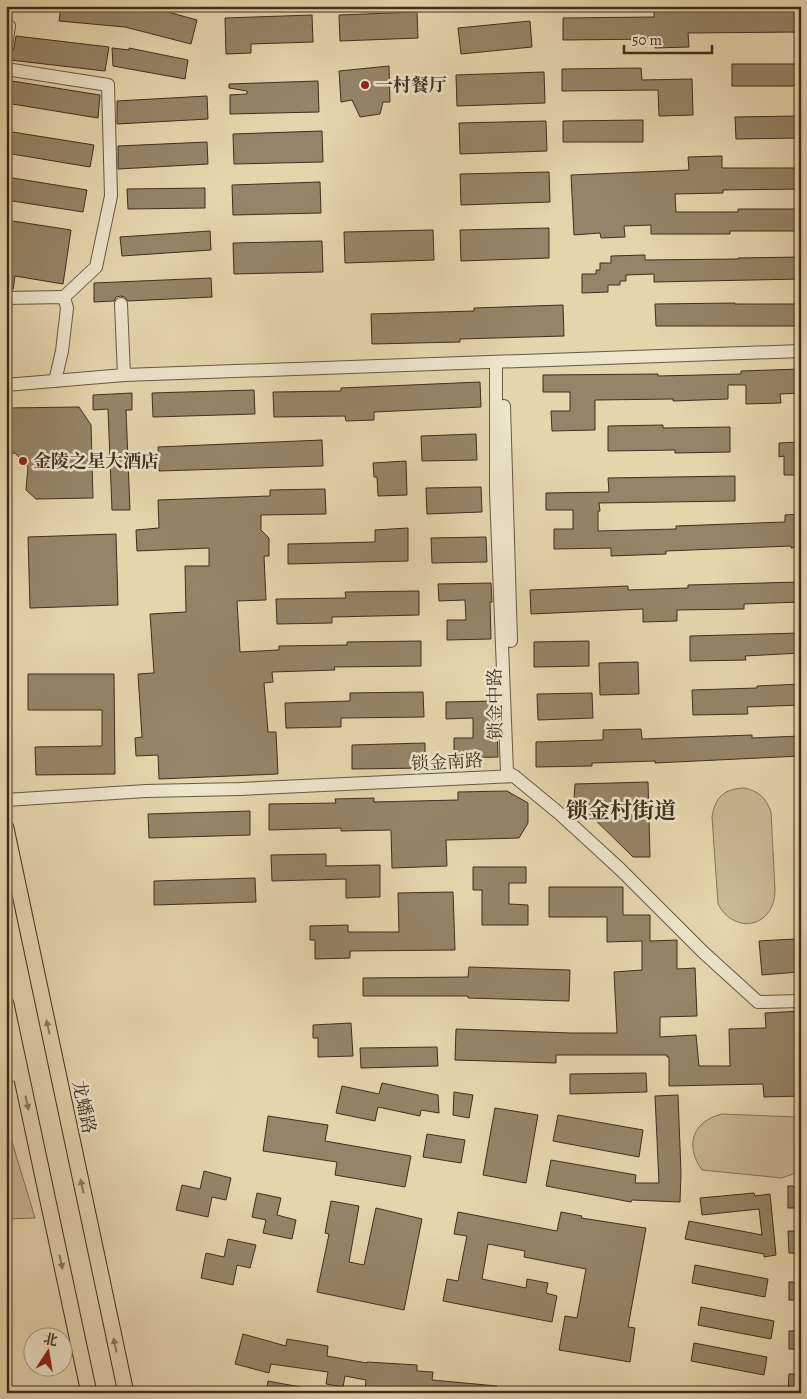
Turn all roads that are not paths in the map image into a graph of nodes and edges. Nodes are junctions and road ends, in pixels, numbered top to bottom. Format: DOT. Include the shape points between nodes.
graph roads {
  1 [pos="9,26"];
  2 [pos="6,47"];
  3 [pos="6,69"];
  4 [pos="64,297"];
  5 [pos="6,298"];
  6 [pos="121,304"];
  7 [pos="801,351"];
  8 [pos="500,362"];
  9 [pos="124,375"];
  10 [pos="55,381"];
  11 [pos="6,385"];
  12 [pos="514,776"];
  13 [pos="6,800"];
  14 [pos="6,828"];
  15 [pos="801,1001"];
  16 [pos="6,1004"];
  17 [pos="14,1074"];
  18 [pos="89,1393"];
  19 [pos="126,1393"];
  1 -- 2 [label="street"];
  3 -- 4 [label="street" via="108,84 111,196 96,267"];
  4 -- 5 [label="street"];
  4 -- 10 [label="street" via="67,308"];
  6 -- 9 [label="street"];
  7 -- 8 [label="street"];
  8 -- 9 [label="street"];
  8 -- 12 [label="street, 锁金中路" via="496,492 507,772"];
  9 -- 10 [label="street"];
  10 -- 11 [label="street"];
  12 -- 13 [label="street, 锁金南路"];
  12 -- 15 [label="street" via="621,870 758,1002"];
  19 -- 14 [label="main road, 龙蟠路, one-way"];
  16 -- 17 [label="main road"];
  17 -- 18 [label="main road, one-way"];
}
